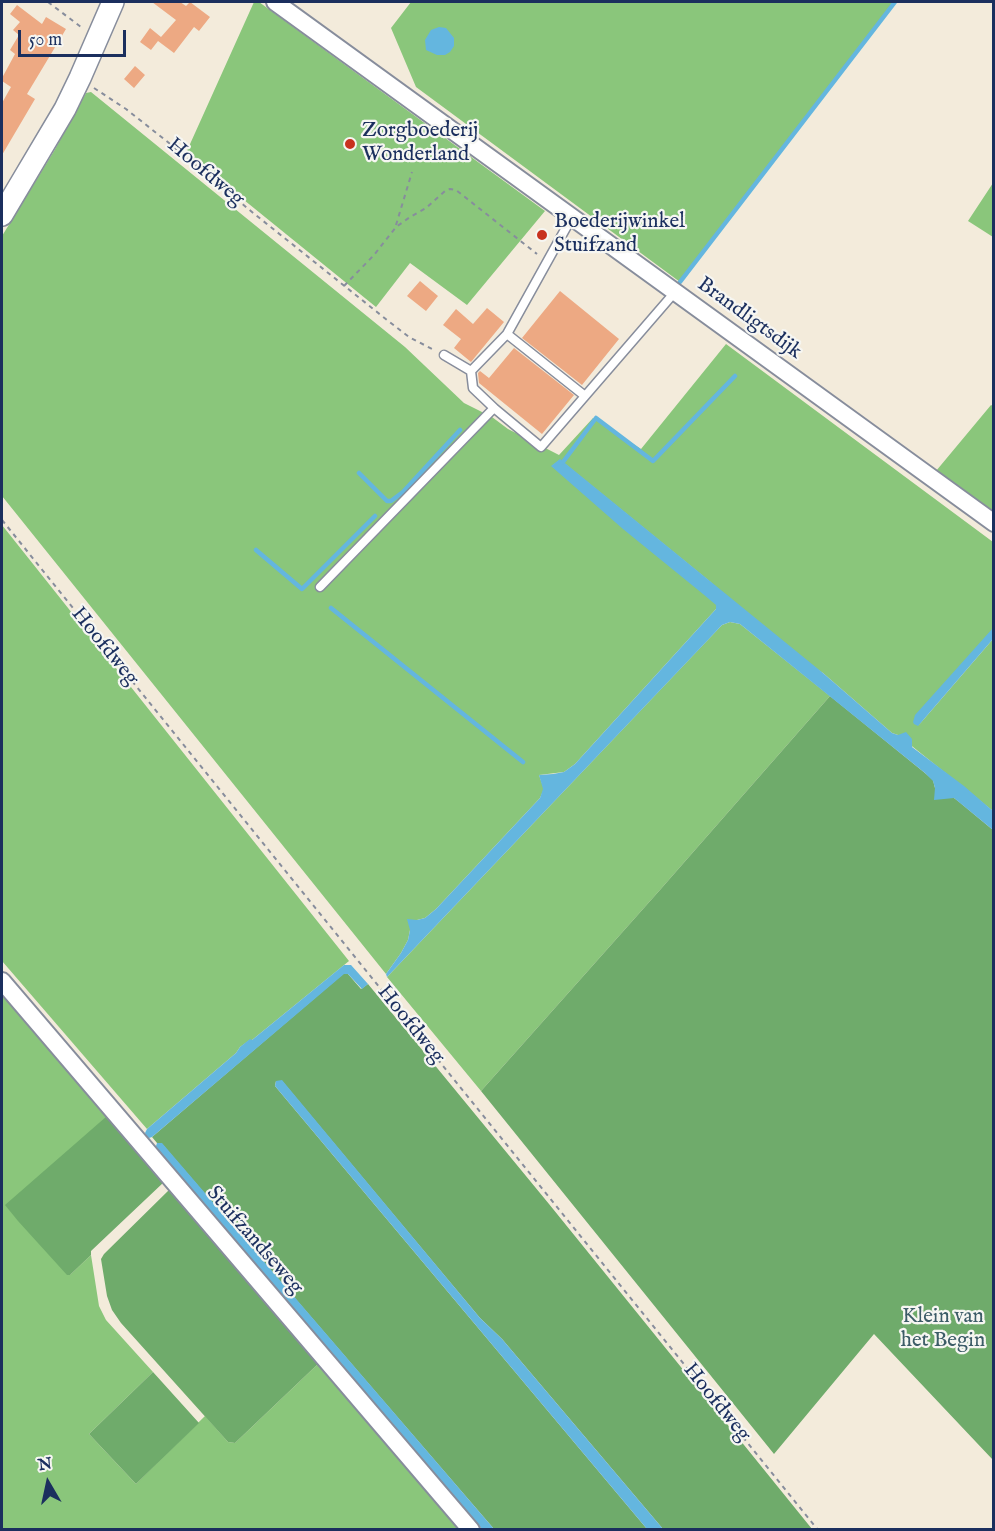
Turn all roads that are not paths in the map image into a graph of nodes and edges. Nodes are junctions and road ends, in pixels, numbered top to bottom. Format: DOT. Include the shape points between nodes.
graph roads {
  1 [pos="113,2"];
  2 [pos="275,2"];
  3 [pos="3,207"];
  4 [pos="572,217"];
  5 [pos="675,292"];
  6 [pos="507,334"];
  7 [pos="444,355"];
  8 [pos="471,371"];
  9 [pos="585,396"];
  10 [pos="494,408"];
  11 [pos="993,523"];
  12 [pos="320,587"];
  13 [pos="2,981"];
  14 [pos="471,1530"];
  1 -- 3 [label="street" via="65,109"];
  2 -- 4 [label="street, Brandligtsdijk"];
  4 -- 5 [label="street, Brandligtsdijk"];
  4 -- 6 [label="lane"];
  5 -- 9 [label="lane"];
  5 -- 11 [label="street, Brandligtsdijk"];
  6 -- 8 [label="lane"];
  6 -- 9 [label="lane"];
  7 -- 8 [label="lane"];
  8 -- 10 [label="lane" via="473,388"];
  9 -- 10 [label="lane" via="541,447"];
  10 -- 12 [label="lane"];
  13 -- 14 [label="street, Stuifzandseweg"];
}
